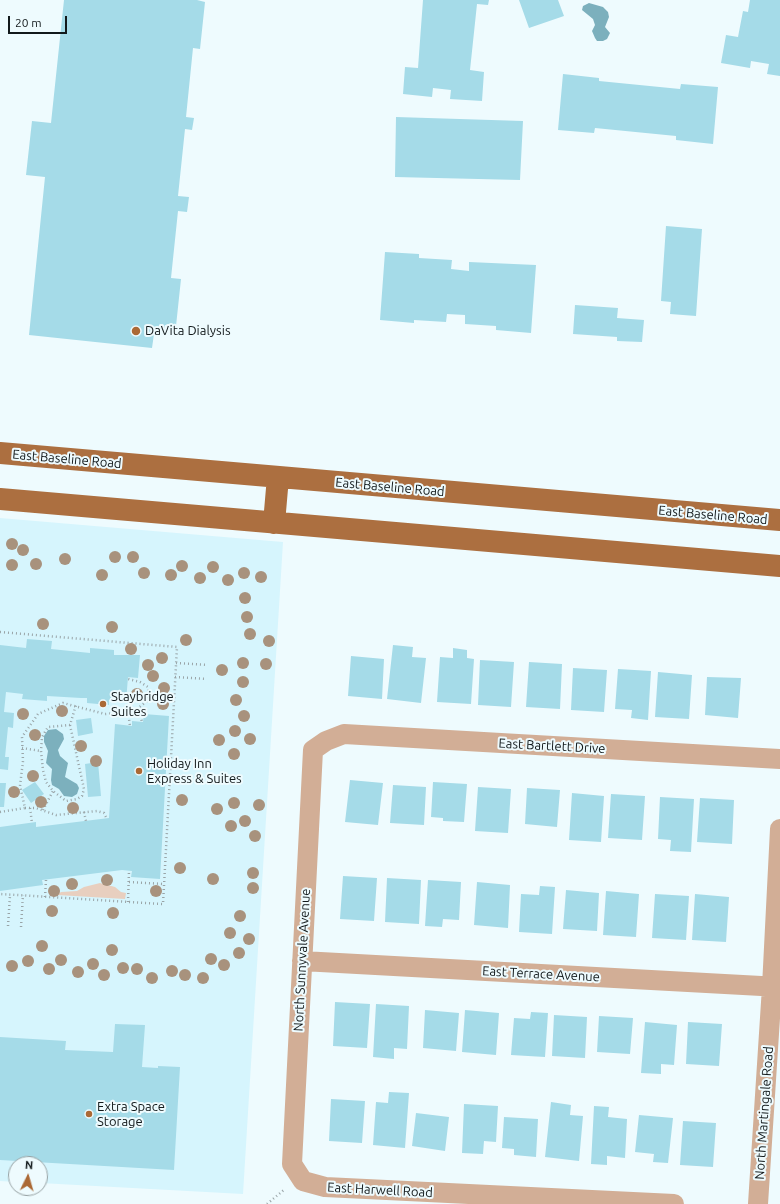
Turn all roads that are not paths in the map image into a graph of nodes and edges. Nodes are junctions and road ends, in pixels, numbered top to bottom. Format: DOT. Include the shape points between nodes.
graph roads {
  1 [pos="0,453"];
  2 [pos="278,477"];
  3 [pos="0,499"];
  4 [pos="780,520"];
  5 [pos="274,523"];
  6 [pos="780,566"];
  7 [pos="326,741"];
  8 [pos="780,759"];
  9 [pos="780,829"];
  10 [pos="302,960"];
  11 [pos="776,987"];
  12 [pos="304,1181"];
  13 [pos="674,1204"];
  14 [pos="758,1204"];
  1 -- 2 [label="main road, East Baseline Road"];
  2 -- 4 [label="main road, East Baseline Road"];
  2 -- 5 [label="main road"];
  3 -- 5 [label="main road"];
  5 -- 6 [label="main road"];
  7 -- 8 [label="street, East Bartlett Drive" via="344,734"];
  7 -- 10 [label="street, North Sunnyvale Avenue" via="313,750"];
  9 -- 11 [label="street, North Martingale Road"];
  10 -- 11 [label="street, East Terrace Avenue"];
  10 -- 12 [label="street, North Sunnyvale Avenue" via="292,1164"];
  11 -- 14 [label="street, North Martingale Road"];
  12 -- 13 [label="street, East Harwell Road" via="325,1187"];
}
